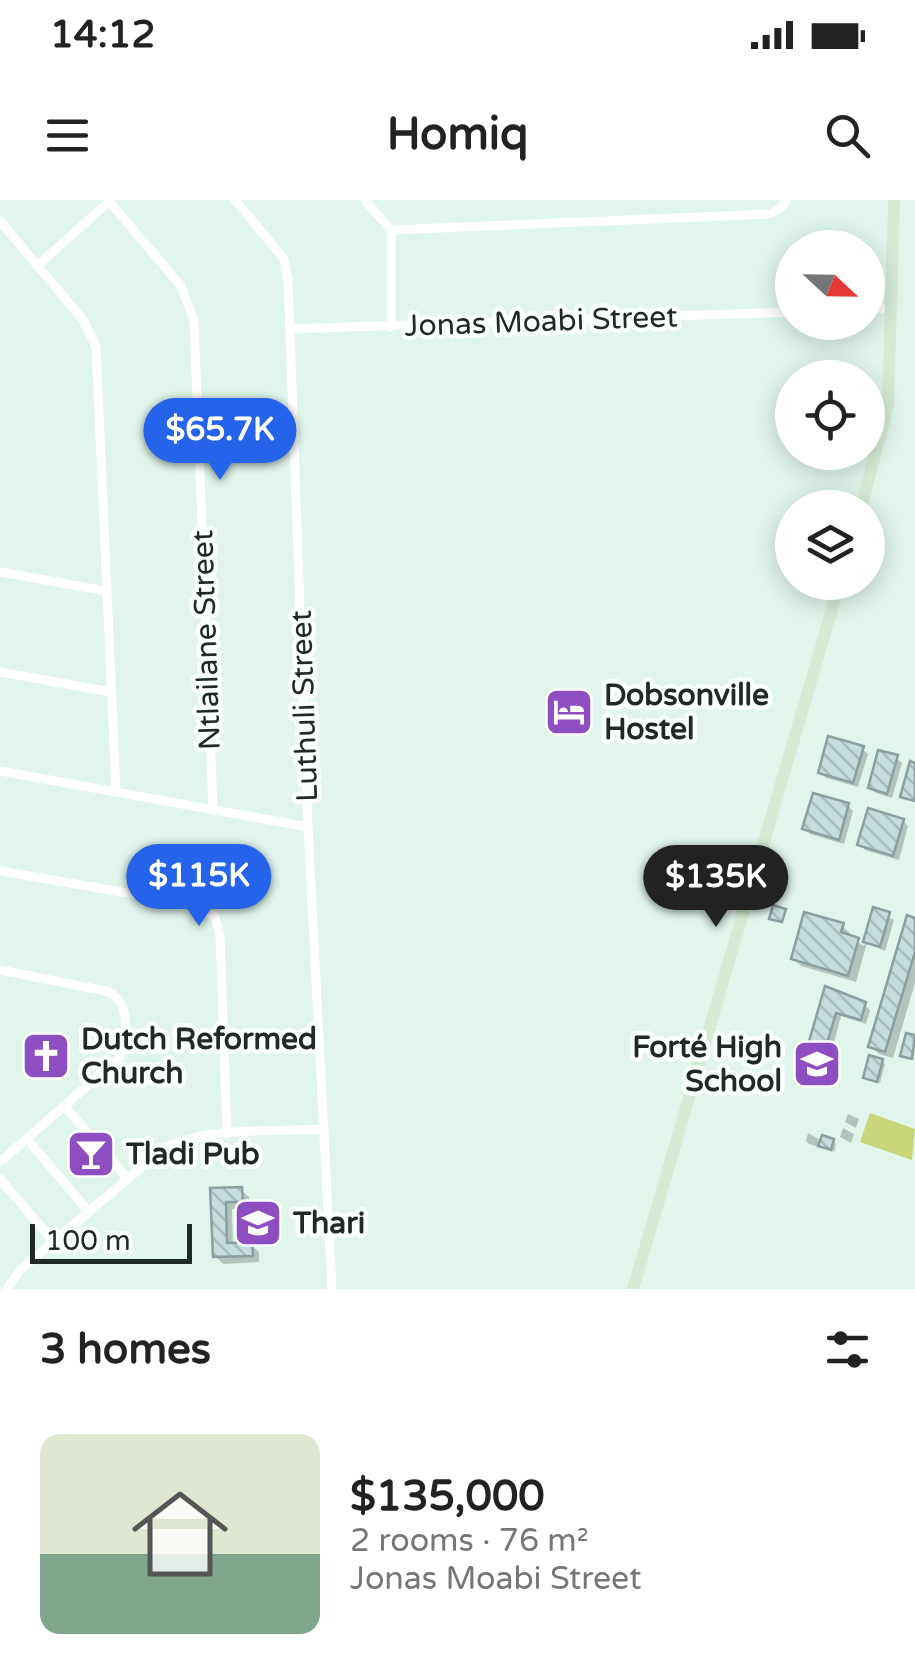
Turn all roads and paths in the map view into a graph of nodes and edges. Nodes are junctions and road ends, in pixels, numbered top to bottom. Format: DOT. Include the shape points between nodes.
graph roads {
  1 [pos="235,200"];
  2 [pos="366,200"];
  3 [pos="786,200"];
  4 [pos="894,200"];
  5 [pos="110,201"];
  6 [pos="0,221"];
  7 [pos="391,230"];
  8 [pos="37,266"];
  9 [pos="885,308"];
  10 [pos="890,308"];
  11 [pos="775,313"];
  12 [pos="391,327"];
  13 [pos="290,329"];
  14 [pos="866,490"];
  15 [pos="0,572"];
  16 [pos="106,591"];
  17 [pos="835,600"];
  18 [pos="0,672"];
  19 [pos="110,692"];
  20 [pos="0,770"];
  21 [pos="116,792"];
  22 [pos="213,810"];
  23 [pos="308,827"];
  24 [pos="0,871"];
  25 [pos="0,970"];
  26 [pos="65,1106"];
  27 [pos="324,1129"];
  28 [pos="227,1134"];
  29 [pos="28,1139"];
  30 [pos="0,1162"];
  31 [pos="0,1179"];
  32 [pos="128,1180"];
  33 [pos="90,1212"];
  34 [pos="54,1242"];
  35 [pos="7,1289"];
  36 [pos="332,1289"];
  37 [pos="632,1289"];
  1 -- 13 [label="street, Luthuli Street" via="284,259"];
  2 -- 7 [label="street"];
  3 -- 7 [label="street" via="770,214"];
  4 -- 10 [label="street"];
  5 -- 8 [label="street"];
  5 -- 22 [label="street, Ntlailane Street" via="181,286 194,320"];
  6 -- 8 [label="street"];
  7 -- 12 [label="street"];
  8 -- 16 [label="street" via="84,320 96,348"];
  9 -- 10 [label="street"];
  10 -- 14 [label="street" via="888,405"];
  11 -- 12 [label="street, Jonas Moabi Street"];
  12 -- 13 [label="street, Jonas Moabi Street"];
  13 -- 23 [label="street, Luthuli Street"];
  15 -- 16 [label="street"];
  16 -- 19 [label="street"];
  17 -- 37 [label="street"];
  18 -- 19 [label="street"];
  19 -- 21 [label="street"];
  20 -- 21 [label="street"];
  21 -- 22 [label="street"];
  22 -- 23 [label="street"];
  23 -- 27 [label="street, Luthuli Street"];
  24 -- 28 [label="street" via="185,903 215,917"];
  25 -- 26 [label="street" via="96,988 123,1004 120,1058"];
  26 -- 29 [label="street"];
  26 -- 32 [label="street"];
  27 -- 28 [label="street"];
  27 -- 36 [label="street, Luthuli Street"];
  28 -- 32 [label="street" via="178,1141"];
  29 -- 30 [label="street"];
  29 -- 33 [label="street"];
  31 -- 34 [label="street"];
  32 -- 33 [label="street"];
  33 -- 34 [label="street"];
  34 -- 35 [label="street"];
}
